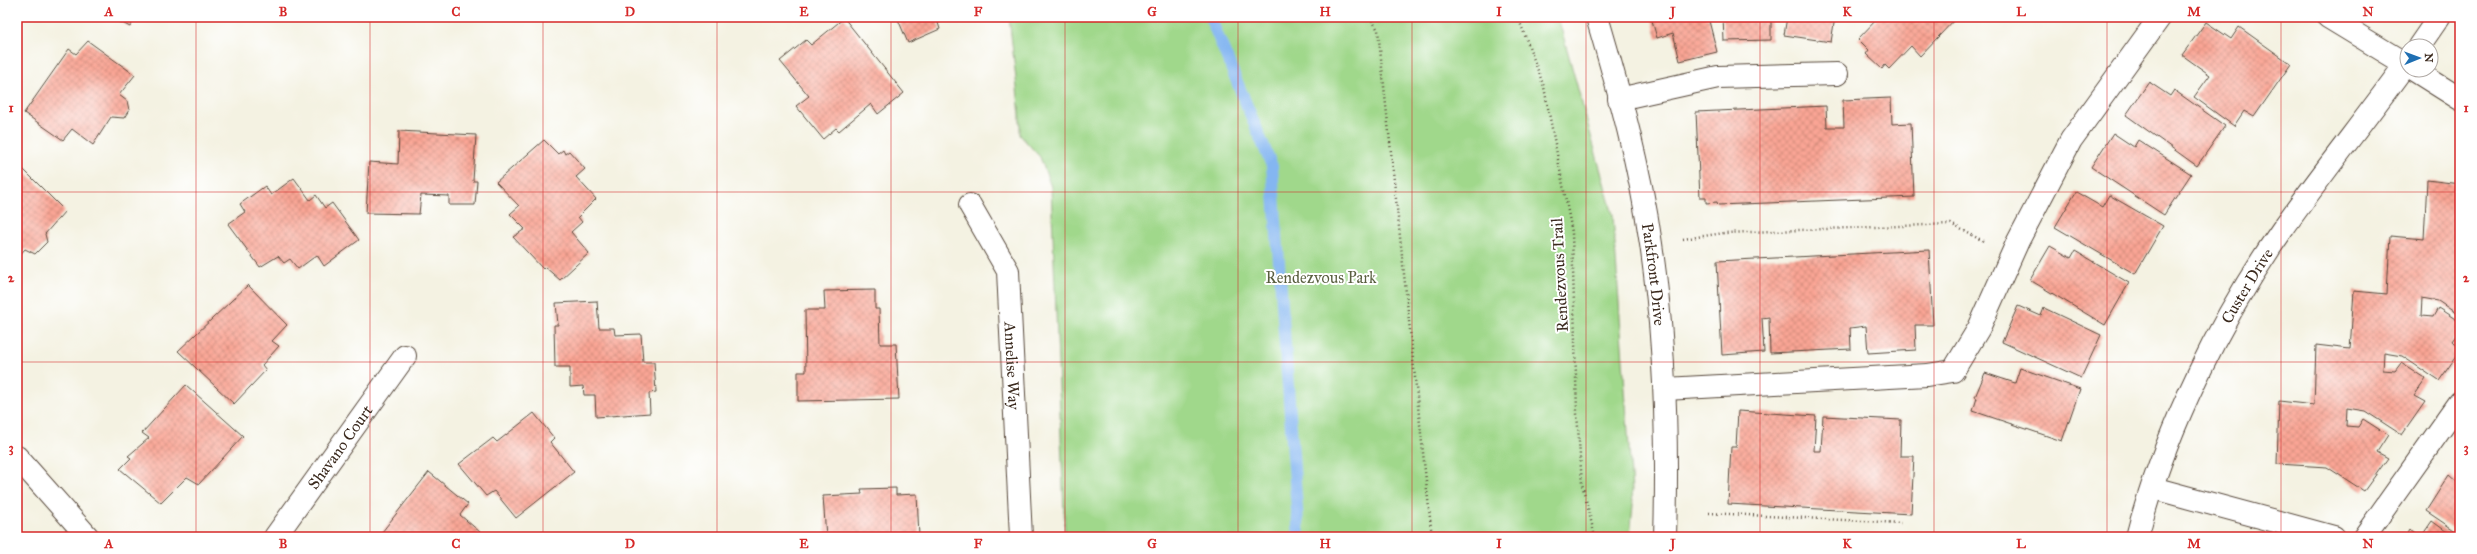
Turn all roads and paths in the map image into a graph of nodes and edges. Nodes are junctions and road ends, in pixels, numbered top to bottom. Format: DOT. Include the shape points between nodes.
graph roads {
  1 [pos="1370,17"];
  2 [pos="1518,17"];
  3 [pos="1597,17"];
  4 [pos="2160,17"];
  5 [pos="2328,17"];
  6 [pos="2440,17"];
  7 [pos="2425,38"];
  8 [pos="2399,60"];
  9 [pos="1837,74"];
  10 [pos="2399,78"];
  11 [pos="2427,78"];
  12 [pos="1619,99"];
  13 [pos="2460,99"];
  14 [pos="970,204"];
  15 [pos="1679,239"];
  16 [pos="2012,256"];
  17 [pos="405,356"];
  18 [pos="1665,388"];
  19 [pos="2460,402"];
  20 [pos="17,457"];
  21 [pos="2153,488"];
  22 [pos="1708,513"];
  23 [pos="1901,523"];
  24 [pos="88,537"];
  25 [pos="275,537"];
  26 [pos="1021,537"];
  27 [pos="1432,537"];
  28 [pos="1595,537"];
  29 [pos="1665,537"];
  30 [pos="2137,537"];
  31 [pos="2334,537"];
  32 [pos="2364,537"];
  1 -- 27 [label="path" via="1378,30"];
  2 -- 28 [label="path, Rendezvous Trail" via="1544,87 1572,232 1577,413 1582,484"];
  3 -- 12 [label="street, Parkfront Drive"];
  4 -- 16 [label="street" via="2071,140"];
  5 -- 8 [label="street"];
  6 -- 7 [label="street"];
  9 -- 12 [label="street" via="1718,77"];
  10 -- 21 [label="street, Custer Drive" via="2282,230 2222,328 2188,396"];
  11 -- 13 [label="street"];
  12 -- 18 [label="street, Parkfront Drive" via="1636,162 1651,244"];
  14 -- 26 [label="street, Annelise Way" via="1008,270"];
  15 -- 16 [label="path" via="1724,233 1951,224"];
  16 -- 18 [label="street" via="1979,328 1953,370 1927,376"];
  17 -- 25 [label="street, Shavano Court"];
  18 -- 29 [label="street, Parkfront Drive"];
  19 -- 32 [label="street"];
  20 -- 24 [label="street"];
  21 -- 30 [label="street, Custer Drive"];
  21 -- 31 [label="street"];
  22 -- 23 [label="path"];
}
